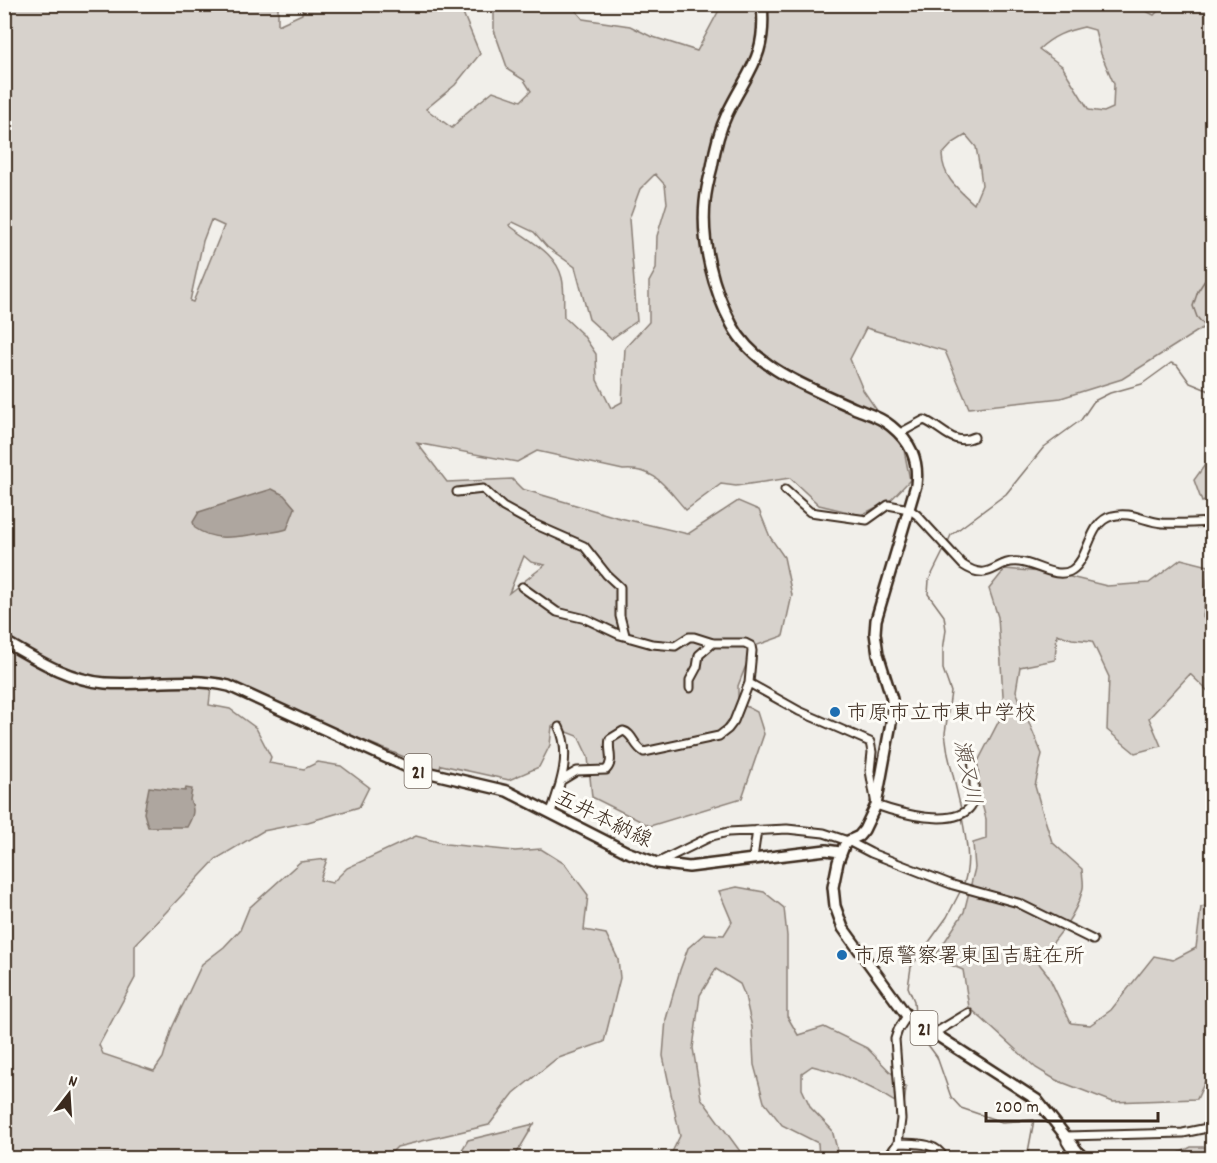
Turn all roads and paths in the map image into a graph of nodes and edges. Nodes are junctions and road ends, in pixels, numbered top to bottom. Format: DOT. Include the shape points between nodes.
graph roads {
  1 [pos="762,4"];
  2 [pos="900,433"];
  3 [pos="975,437"];
  4 [pos="785,490"];
  5 [pos="457,492"];
  6 [pos="909,508"];
  7 [pos="1212,522"];
  8 [pos="522,587"];
  9 [pos="625,635"];
  10 [pos="4,641"];
  11 [pos="713,643"];
  12 [pos="748,683"];
  13 [pos="690,688"];
  14 [pos="559,728"];
  15 [pos="972,759"];
  16 [pos="562,780"];
  17 [pos="876,805"];
  18 [pos="550,812"];
  19 [pos="757,830"];
  20 [pos="848,841"];
  21 [pos="840,852"];
  22 [pos="753,858"];
  23 [pos="657,863"];
  24 [pos="1093,940"];
  25 [pos="968,1013"];
  26 [pos="907,1016"];
  27 [pos="933,1034"];
  28 [pos="1212,1127"];
  29 [pos="1066,1136"];
  30 [pos="898,1143"];
  31 [pos="887,1158"];
  32 [pos="944,1158"];
  33 [pos="1076,1158"];
  34 [pos="1083,1158"];
  1 -- 2 [label="main road" via="761,46 719,136 705,196 705,229 717,293 739,337 760,359 882,420"];
  2 -- 3 [label="street" via="924,420 952,438"];
  2 -- 6 [label="main road" via="917,463"];
  4 -- 6 [label="street" via="810,512 833,516 867,520 888,505"];
  5 -- 9 [label="street" via="483,489 503,507 584,546 620,587 618,603"];
  6 -- 7 [label="street" via="963,565 981,573 1016,561 1061,574 1072,571 1100,524 1122,513 1159,523"];
  6 -- 17 [label="main road" via="876,620 878,654 892,699"];
  8 -- 9 [label="street" via="557,612"];
  9 -- 11 [label="street" via="666,646 675,646 689,637"];
  10 -- 18 [label="main road, 五井本納線 / 21" via="80,679 106,683 198,681 229,686 400,765 507,791"];
  11 -- 12 [label="street" via="751,646"];
  11 -- 13 [label="street" via="699,655"];
  12 -- 16 [label="street" via="734,722 719,736 644,752 623,731 610,740 609,768 577,771"];
  12 -- 17 [label="street" via="798,711 870,742"];
  14 -- 16 [label="street" via="563,735"];
  15 -- 17 [label="street" via="974,798 963,814 913,815"];
  16 -- 18 [label="street"];
  17 -- 20 [label="main road" via="864,830"];
  18 -- 23 [label="main road, 五井本納線 / 21"];
  19 -- 20 [label="street" via="809,830"];
  19 -- 22 [label="street"];
  19 -- 23 [label="street" via="712,836"];
  20 -- 21 [label="main road"];
  20 -- 24 [label="street" via="953,885 1018,903"];
  21 -- 22 [label="main road, 五井本納線 / 21"];
  21 -- 26 [label="main road, 21" via="833,887 838,917"];
  22 -- 23 [label="main road, 五井本納線 / 21" via="690,867"];
  25 -- 27 [label="street"];
  26 -- 27 [label="main road, 21"];
  26 -- 30 [label="street" via="895,1039 901,1102"];
  27 -- 29 [label="main road, 21" via="1028,1093"];
  28 -- 29 [label="street" via="1183,1133"];
  29 -- 33 [label="street"];
  29 -- 34 [label="main road, 21"];
  30 -- 31 [label="street"];
  30 -- 32 [label="street" via="922,1144 938,1150"];
}
